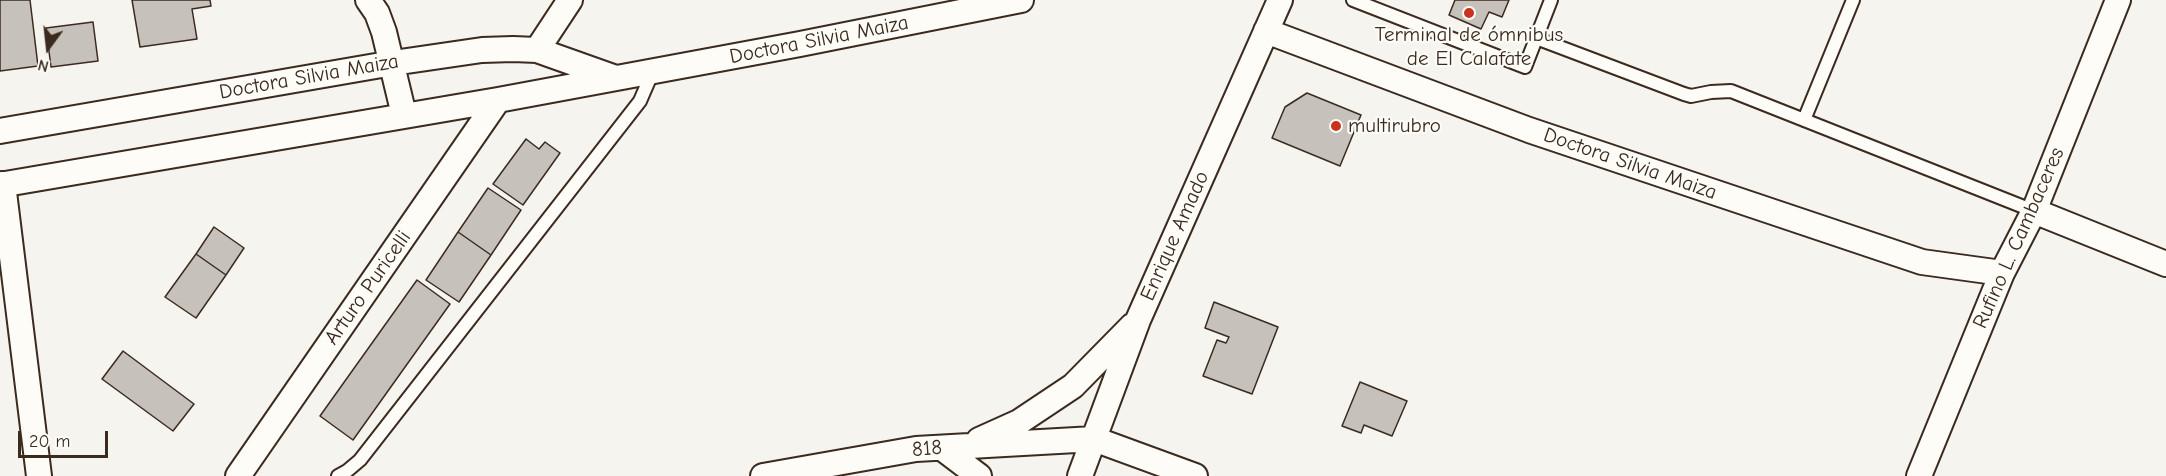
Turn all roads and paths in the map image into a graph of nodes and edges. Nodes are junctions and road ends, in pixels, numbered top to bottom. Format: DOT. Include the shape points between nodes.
graph roads {
  1 [pos="368,0"];
  2 [pos="570,0"];
  3 [pos="1022,0"];
  4 [pos="1280,0"];
  5 [pos="1353,0"];
  6 [pos="1551,0"];
  7 [pos="1853,0"];
  8 [pos="2118,0"];
  9 [pos="1266,31"];
  10 [pos="1536,38"];
  11 [pos="537,50"];
  12 [pos="393,63"];
  13 [pos="653,71"];
  14 [pos="616,78"];
  15 [pos="498,100"];
  16 [pos="404,115"];
  17 [pos="1804,120"];
  18 [pos="0,131"];
  19 [pos="2,185"];
  20 [pos="2034,211"];
  21 [pos="2166,264"];
  22 [pos="2002,273"];
  23 [pos="1138,321"];
  24 [pos="1094,439"];
  25 [pos="953,447"];
  26 [pos="39,476"];
  27 [pos="238,476"];
  28 [pos="338,476"];
  29 [pos="762,476"];
  30 [pos="980,476"];
  31 [pos="1080,476"];
  32 [pos="1195,476"];
  33 [pos="1919,476"];
  1 -- 12 [label="street" via="377,13"];
  2 -- 11 [label="street"];
  3 -- 13 [label="street, Doctora Silvia Maiza"];
  4 -- 9 [label="street, Enrique Amado"];
  5 -- 10 [label="lane" via="1525,67"];
  6 -- 10 [label="lane"];
  7 -- 17 [label="lane"];
  8 -- 20 [label="street, Rufino L. Cambaceres"];
  9 -- 22 [label="street, Doctora Silvia Maiza" via="1529,130 1922,262"];
  9 -- 23 [label="street, Enrique Amado"];
  10 -- 17 [label="lane" via="1684,94 1731,91"];
  11 -- 12 [label="street, Doctora Silvia Maiza" via="482,50"];
  11 -- 14 [label="street, Doctora Silvia Maiza"];
  12 -- 16 [label="street"];
  12 -- 18 [label="street, Doctora Silvia Maiza"];
  13 -- 14 [label="street, Doctora Silvia Maiza"];
  13 -- 28 [label="lane" via="640,101 626,120 360,460"];
  14 -- 15 [label="street, Doctora Silvia Maiza"];
  15 -- 16 [label="street, Doctora Silvia Maiza"];
  15 -- 27 [label="street, Arturo Puricelli"];
  16 -- 19 [label="street, Doctora Silvia Maiza"];
  17 -- 20 [label="lane"];
  19 -- 26 [label="street"];
  20 -- 21 [label="street"];
  20 -- 22 [label="street, Rufino L. Cambaceres"];
  22 -- 33 [label="street, Rufino L. Cambaceres"];
  23 -- 24 [label="street, Enrique Amado"];
  23 -- 25 [label="street" via="1073,386 1019,422"];
  24 -- 25 [label="street, 818"];
  24 -- 31 [label="street, Enrique Amado"];
  24 -- 32 [label="street"];
  25 -- 29 [label="street, 818" via="916,449"];
  25 -- 30 [label="street"];
}
